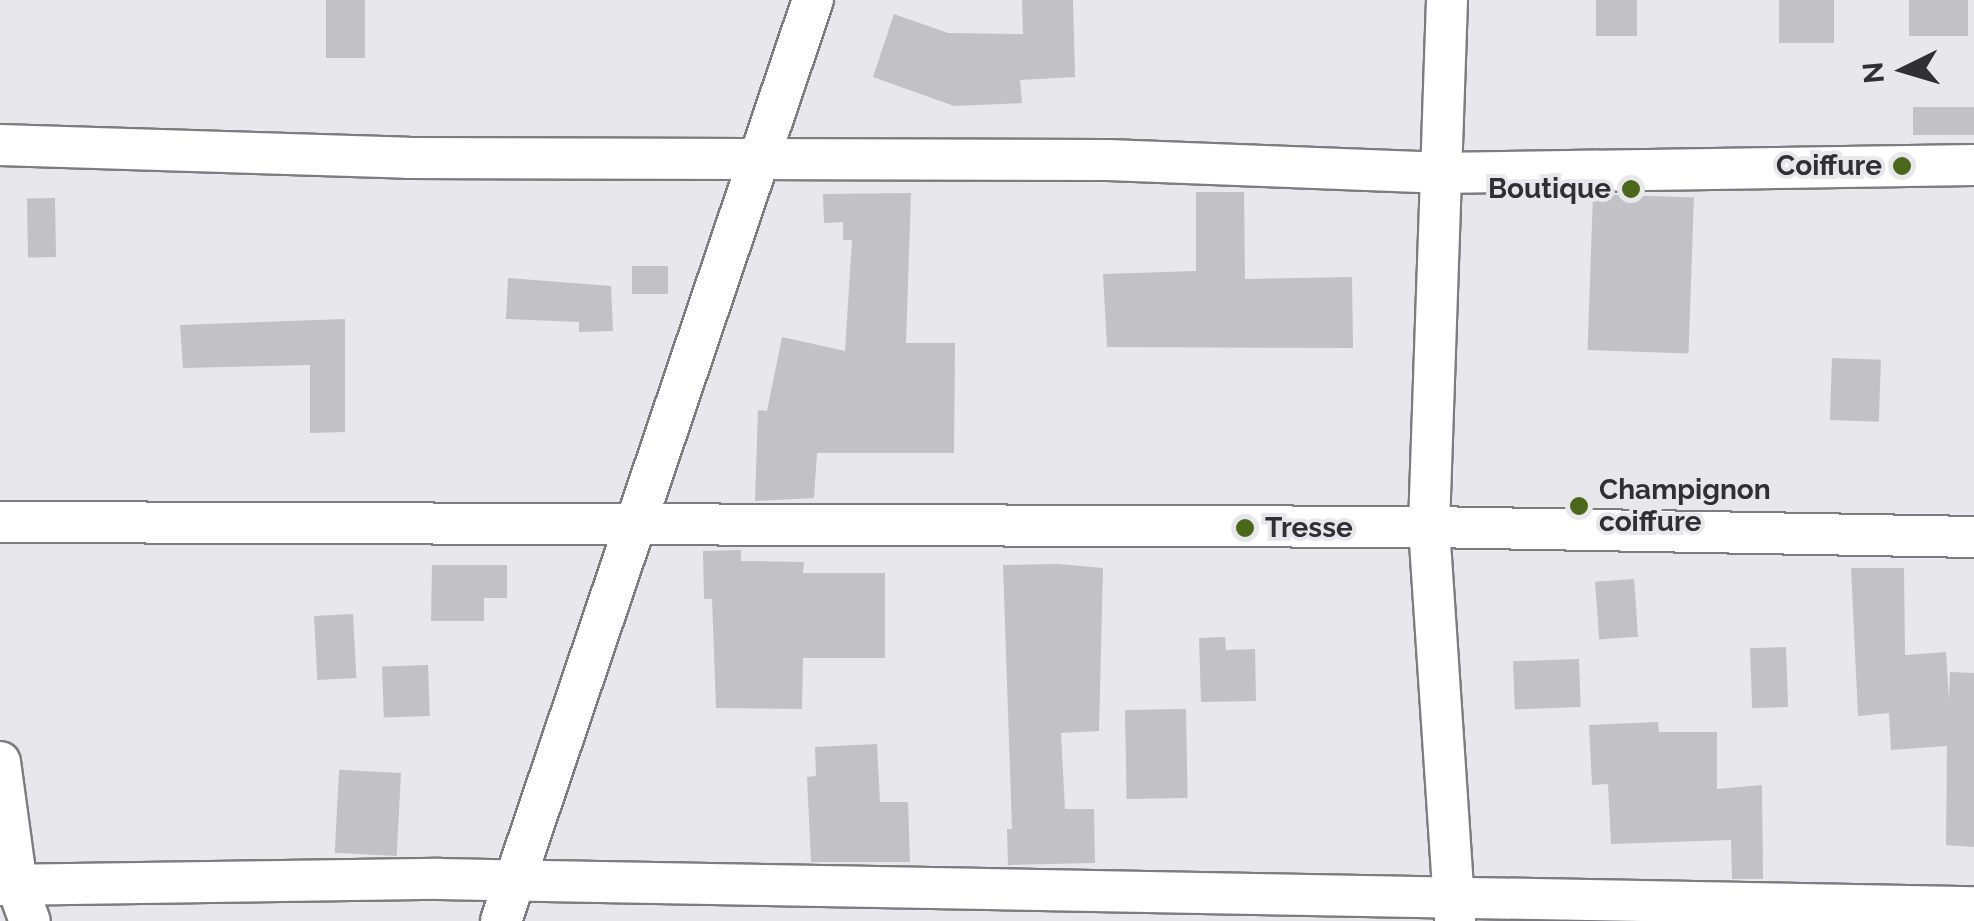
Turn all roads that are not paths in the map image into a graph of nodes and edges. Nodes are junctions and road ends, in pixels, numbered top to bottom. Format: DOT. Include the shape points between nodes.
graph roads {
  1 [pos="813,0"];
  2 [pos="1447,0"];
  3 [pos="0,145"];
  4 [pos="758,154"];
  5 [pos="1974,166"];
  6 [pos="1438,172"];
  7 [pos="0,522"];
  8 [pos="636,522"];
  9 [pos="1428,527"];
  10 [pos="1974,537"];
  11 [pos="0,762"];
  12 [pos="514,881"];
  13 [pos="16,897"];
  14 [pos="1974,907"];
  15 [pos="1456,910"];
  16 [pos="501,921"];
  1 -- 4 [label="street"];
  2 -- 6 [label="street"];
  3 -- 4 [label="street" via="408,158"];
  4 -- 6 [label="street"];
  4 -- 8 [label="street"];
  5 -- 6 [label="street"];
  6 -- 9 [label="street"];
  7 -- 8 [label="street"];
  8 -- 9 [label="street"];
  8 -- 12 [label="street"];
  9 -- 10 [label="street"];
  9 -- 15 [label="street"];
  11 -- 13 [label="street"];
  12 -- 13 [label="street"];
  12 -- 15 [label="street"];
  12 -- 16 [label="street"];
  14 -- 15 [label="street"];
}
